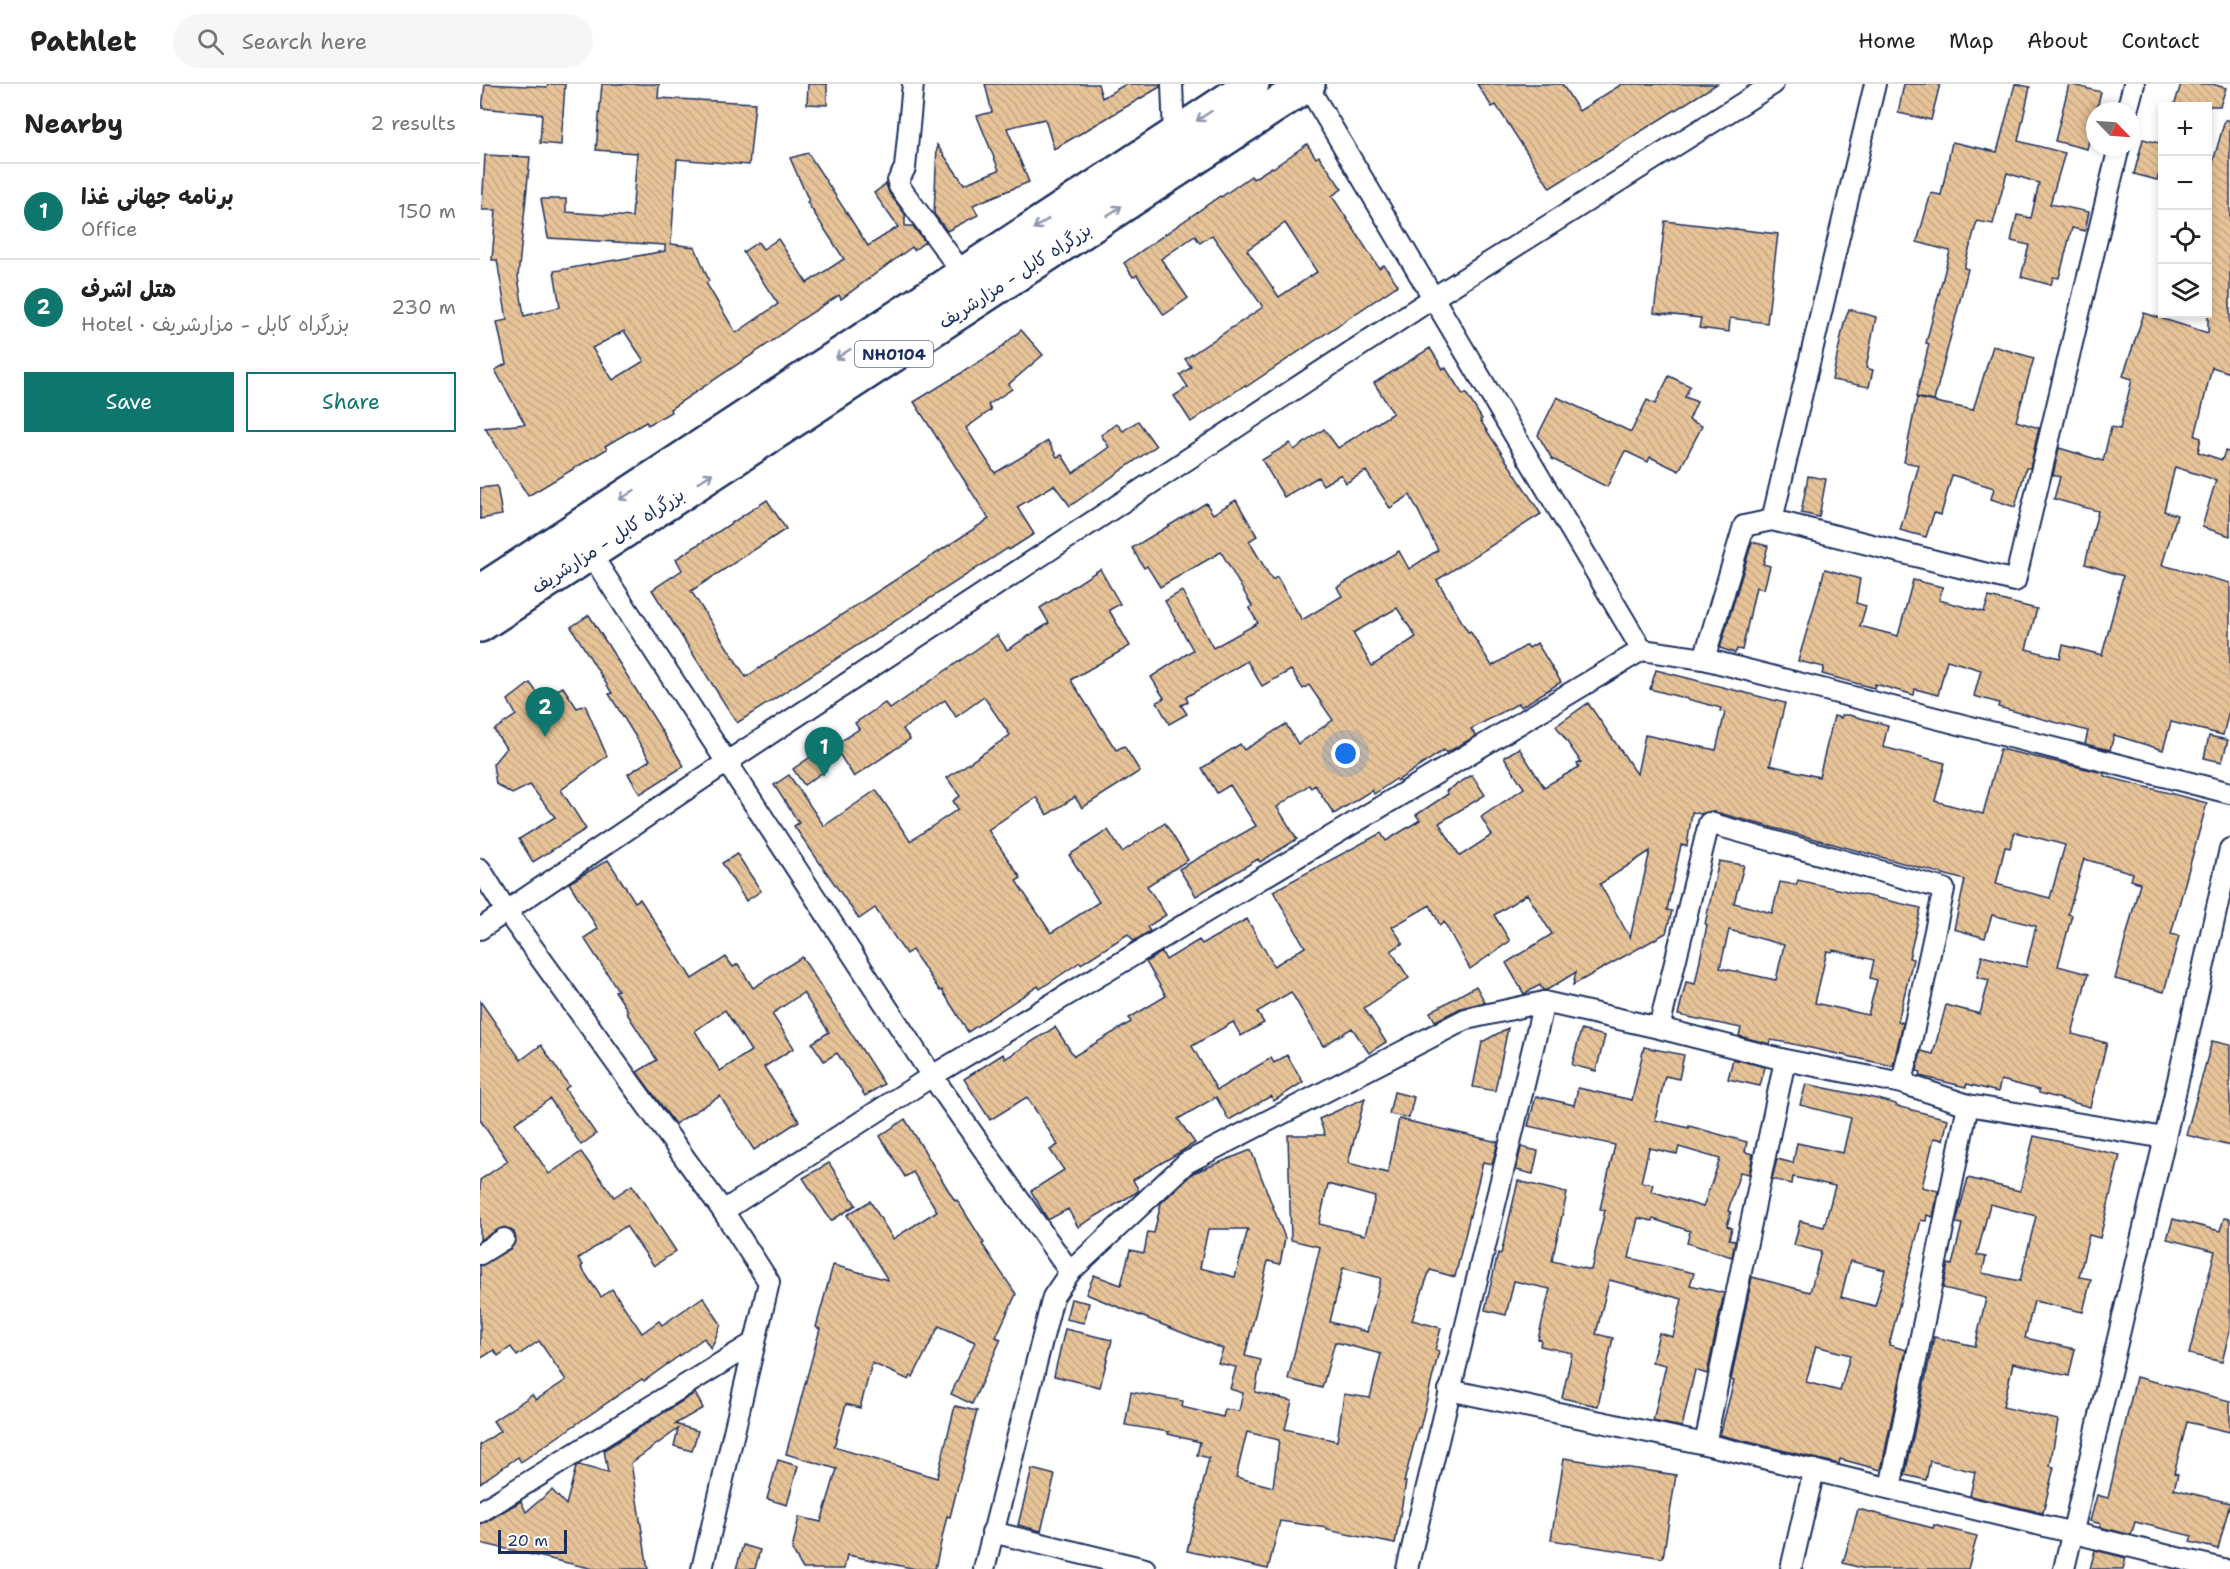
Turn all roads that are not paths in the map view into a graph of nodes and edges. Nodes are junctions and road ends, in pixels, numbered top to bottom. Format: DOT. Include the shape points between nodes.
graph roads {
  1 [pos="913,84"];
  2 [pos="1172,84"];
  3 [pos="1252,84"];
  4 [pos="1773,84"];
  5 [pos="1875,84"];
  6 [pos="2134,84"];
  7 [pos="1307,85"];
  8 [pos="2129,102"];
  9 [pos="1174,136"];
  10 [pos="2117,156"];
  11 [pos="963,274"];
  12 [pos="1433,298"];
  13 [pos="1772,520"];
  14 [pos="590,553"];
  15 [pos="480,592"];
  16 [pos="480,625"];
  17 [pos="1642,650"];
  18 [pos="1704,659"];
  19 [pos="727,762"];
  20 [pos="2230,794"];
  21 [pos="2230,849"];
  22 [pos="480,869"];
  23 [pos="507,912"];
  24 [pos="480,929"];
  25 [pos="1544,1002"];
  26 [pos="1659,1028"];
  27 [pos="1785,1060"];
  28 [pos="932,1076"];
  29 [pos="1902,1083"];
  30 [pos="1968,1104"];
  31 [pos="2165,1138"];
  32 [pos="723,1210"];
  33 [pos="504,1239"];
  34 [pos="480,1254"];
  35 [pos="1070,1272"];
  36 [pos="755,1342"];
  37 [pos="1449,1390"];
  38 [pos="1706,1444"];
  39 [pos="1814,1470"];
  40 [pos="1890,1488"];
  41 [pos="480,1512"];
  42 [pos="992,1532"];
  43 [pos="2073,1533"];
  44 [pos="702,1569"];
  45 [pos="984,1569"];
  46 [pos="1145,1569"];
  47 [pos="1407,1569"];
  48 [pos="1791,1569"];
  49 [pos="2064,1569"];
  50 [pos="2223,1569"];
  1 -- 11 [label="street" via="905,168 899,186"];
  2 -- 9 [label="street"];
  3 -- 9 [label="highway, بزرگراه کابل - مزارشریف / NH0104, one-way"];
  4 -- 12 [label="street"];
  5 -- 13 [label="street"];
  6 -- 8 [label="street"];
  7 -- 12 [label="street"];
  14 -- 7 [label="highway, بزرگراه کابل - مزارشریف / NH0104, one-way"];
  9 -- 11 [label="highway, بزرگراه کابل - مزارشریف / NH0104, one-way"];
  10 -- 13 [label="street" via="2015,581"];
  11 -- 15 [label="highway, بزرگراه کابل - مزارشریف / NH0104, one-way"];
  12 -- 17 [label="street"];
  12 -- 19 [label="street"];
  13 -- 18 [label="street" via="1744,526"];
  14 -- 16 [label="highway, بزرگراه کابل - مزارشریف / NH0104"];
  14 -- 19 [label="street"];
  17 -- 18 [label="street"];
  17 -- 28 [label="street"];
  18 -- 20 [label="street"];
  19 -- 23 [label="street"];
  19 -- 28 [label="street"];
  21 -- 31 [label="street"];
  22 -- 23 [label="street"];
  23 -- 24 [label="street"];
  23 -- 32 [label="street"];
  25 -- 26 [label="street"];
  25 -- 35 [label="street" via="1466,1019 1186,1163"];
  25 -- 37 [label="street"];
  26 -- 27 [label="street"];
  26 -- 29 [label="street" via="1709,823 1944,889"];
  27 -- 29 [label="street"];
  27 -- 38 [label="street"];
  28 -- 32 [label="street"];
  28 -- 35 [label="street"];
  29 -- 30 [label="street"];
  30 -- 31 [label="street"];
  30 -- 40 [label="street"];
  31 -- 43 [label="street"];
  32 -- 36 [label="street" via="769,1282"];
  33 -- 34 [label="street"];
  35 -- 42 [label="street" via="1053,1297"];
  36 -- 41 [label="street"];
  36 -- 44 [label="street"];
  37 -- 38 [label="street"];
  37 -- 47 [label="street"];
  38 -- 39 [label="street"];
  39 -- 40 [label="street"];
  39 -- 48 [label="street"];
  40 -- 43 [label="street"];
  42 -- 45 [label="street"];
  42 -- 46 [label="street"];
  43 -- 49 [label="street"];
  43 -- 50 [label="street"];
}
